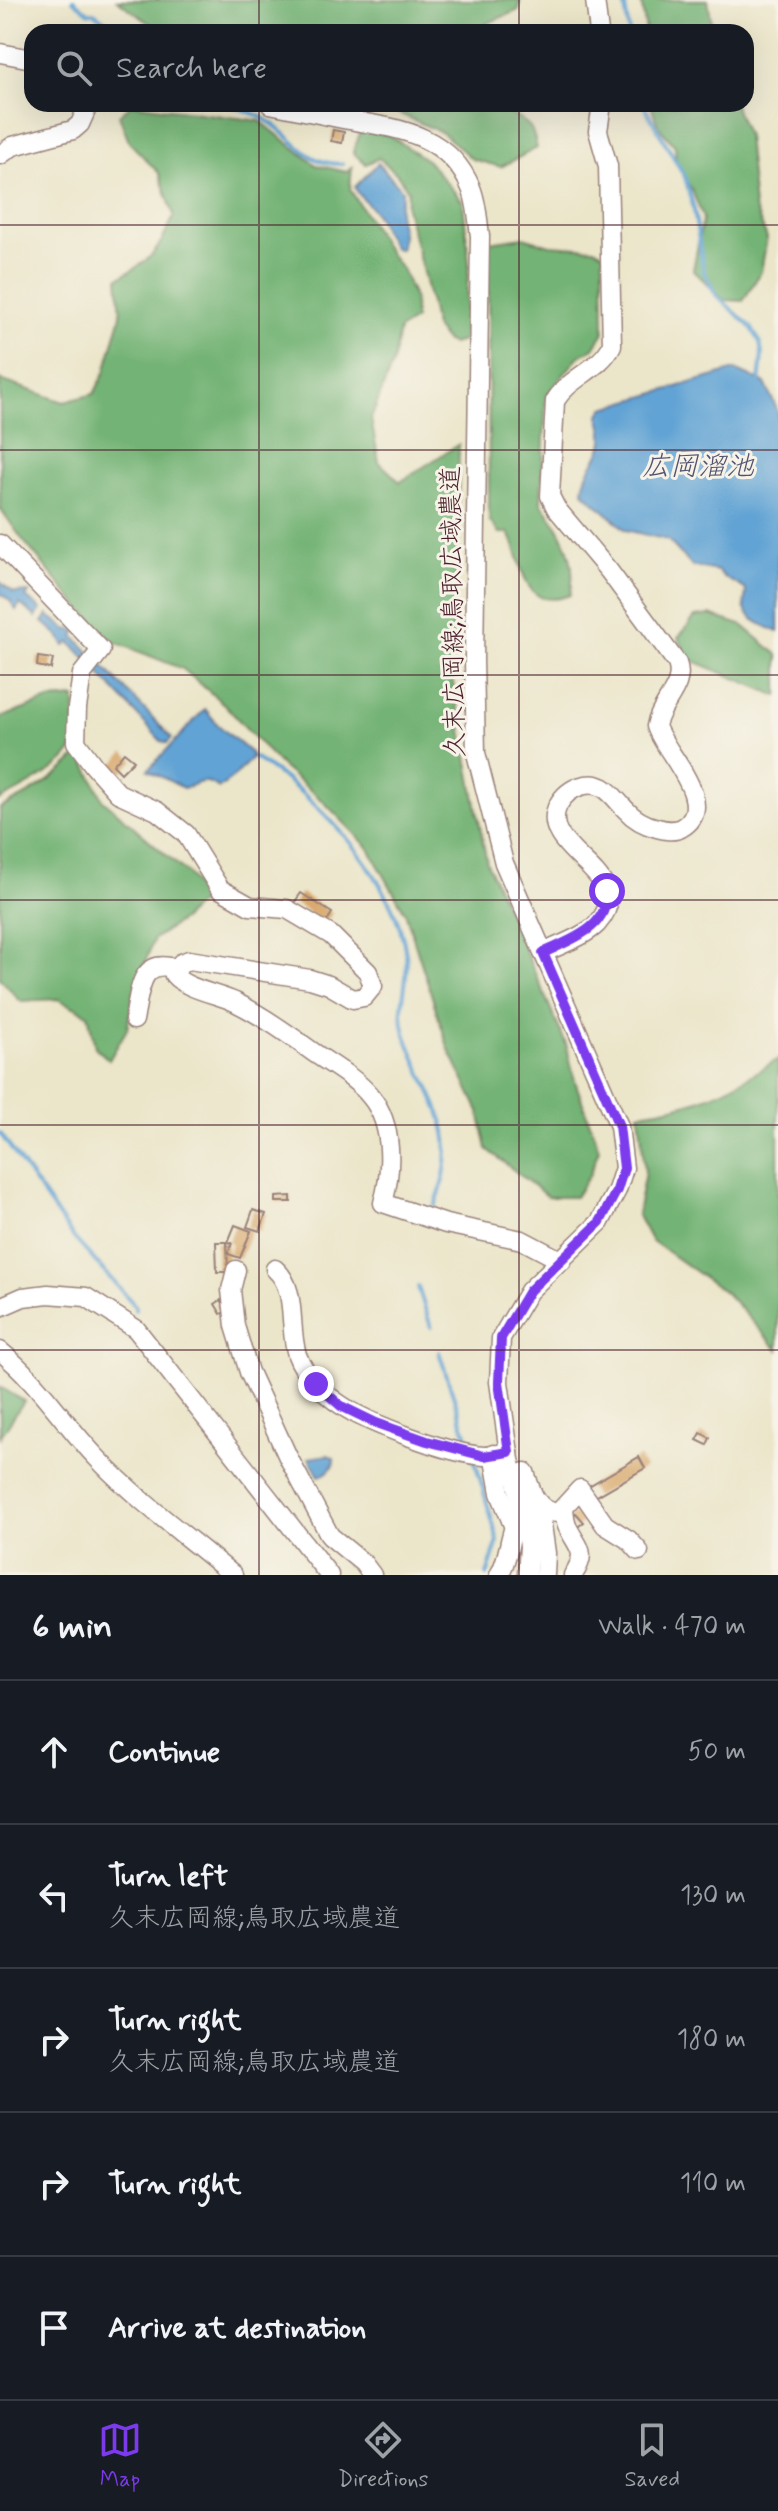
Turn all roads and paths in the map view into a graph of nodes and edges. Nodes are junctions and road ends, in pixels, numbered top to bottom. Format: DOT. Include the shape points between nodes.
graph roads {
  1 [pos="595,0"];
  2 [pos="598,24"];
  3 [pos="0,53"];
  4 [pos="24,58"];
  5 [pos="85,112"];
  6 [pos="311,112"];
  7 [pos="601,112"];
  8 [pos="0,155"];
  9 [pos="0,544"];
  10 [pos="543,953"];
  11 [pos="177,969"];
  12 [pos="134,1020"];
  13 [pos="562,1261"];
  14 [pos="275,1269"];
  15 [pos="236,1270"];
  16 [pos="0,1307"];
  17 [pos="0,1351"];
  18 [pos="508,1456"];
  19 [pos="564,1509"];
  20 [pos="525,1513"];
  21 [pos="639,1551"];
  22 [pos="233,1575"];
  23 [pos="329,1575"];
  24 [pos="372,1575"];
  25 [pos="499,1575"];
  26 [pos="527,1575"];
  27 [pos="545,1575"];
  28 [pos="573,1575"];
  1 -- 2 [label="street"];
  3 -- 4 [label="street"];
  5 -- 8 [label="street" via="73,130 13,146"];
  6 -- 10 [label="street, 久末広岡線;鳥取広域農道" via="413,132 439,146 471,188 480,236 476,753 504,863"];
  7 -- 10 [label="street" via="598,131 608,166 612,345 555,401 550,496 677,663 679,681 656,726 692,787 694,803 686,823 667,831 636,819 599,785 566,795 555,816 559,833 602,881 606,907 595,926"];
  9 -- 11 [label="street" via="101,650 82,674 77,708 76,742 94,766 118,793 157,811 186,834 220,889 250,906 287,909 331,935 368,972 373,986 364,997 353,999 310,979 189,960"];
  10 -- 13 [label="street, 久末広岡線;鳥取広域農道" via="619,1126 624,1168 600,1222"];
  11 -- 12 [label="street" via="162,964 146,974"];
  11 -- 13 [label="street" via="179,981 266,1019 372,1098 382,1117 390,1164 383,1203 446,1224 522,1240"];
  13 -- 18 [label="street, 久末広岡線;鳥取広域農道" via="529,1291 501,1338 499,1382"];
  14 -- 18 [label="street" via="288,1283 298,1358 341,1406 455,1449"];
  15 -- 24 [label="street" via="231,1290 235,1326 249,1372 330,1536"];
  16 -- 23 [label="street" via="48,1294 86,1297 136,1329"];
  17 -- 22 [label="street" via="27,1374 110,1472"];
  18 -- 20 [label="street, 久末広岡線;鳥取広域農道"];
  19 -- 20 [label="street"];
  19 -- 21 [label="street" via="580,1489 605,1525"];
  19 -- 28 [label="street" via="567,1527 581,1550"];
  20 -- 25 [label="street"];
  20 -- 26 [label="street, 久末広岡線;鳥取広域農道"];
  20 -- 27 [label="street" via="546,1553"];
}
